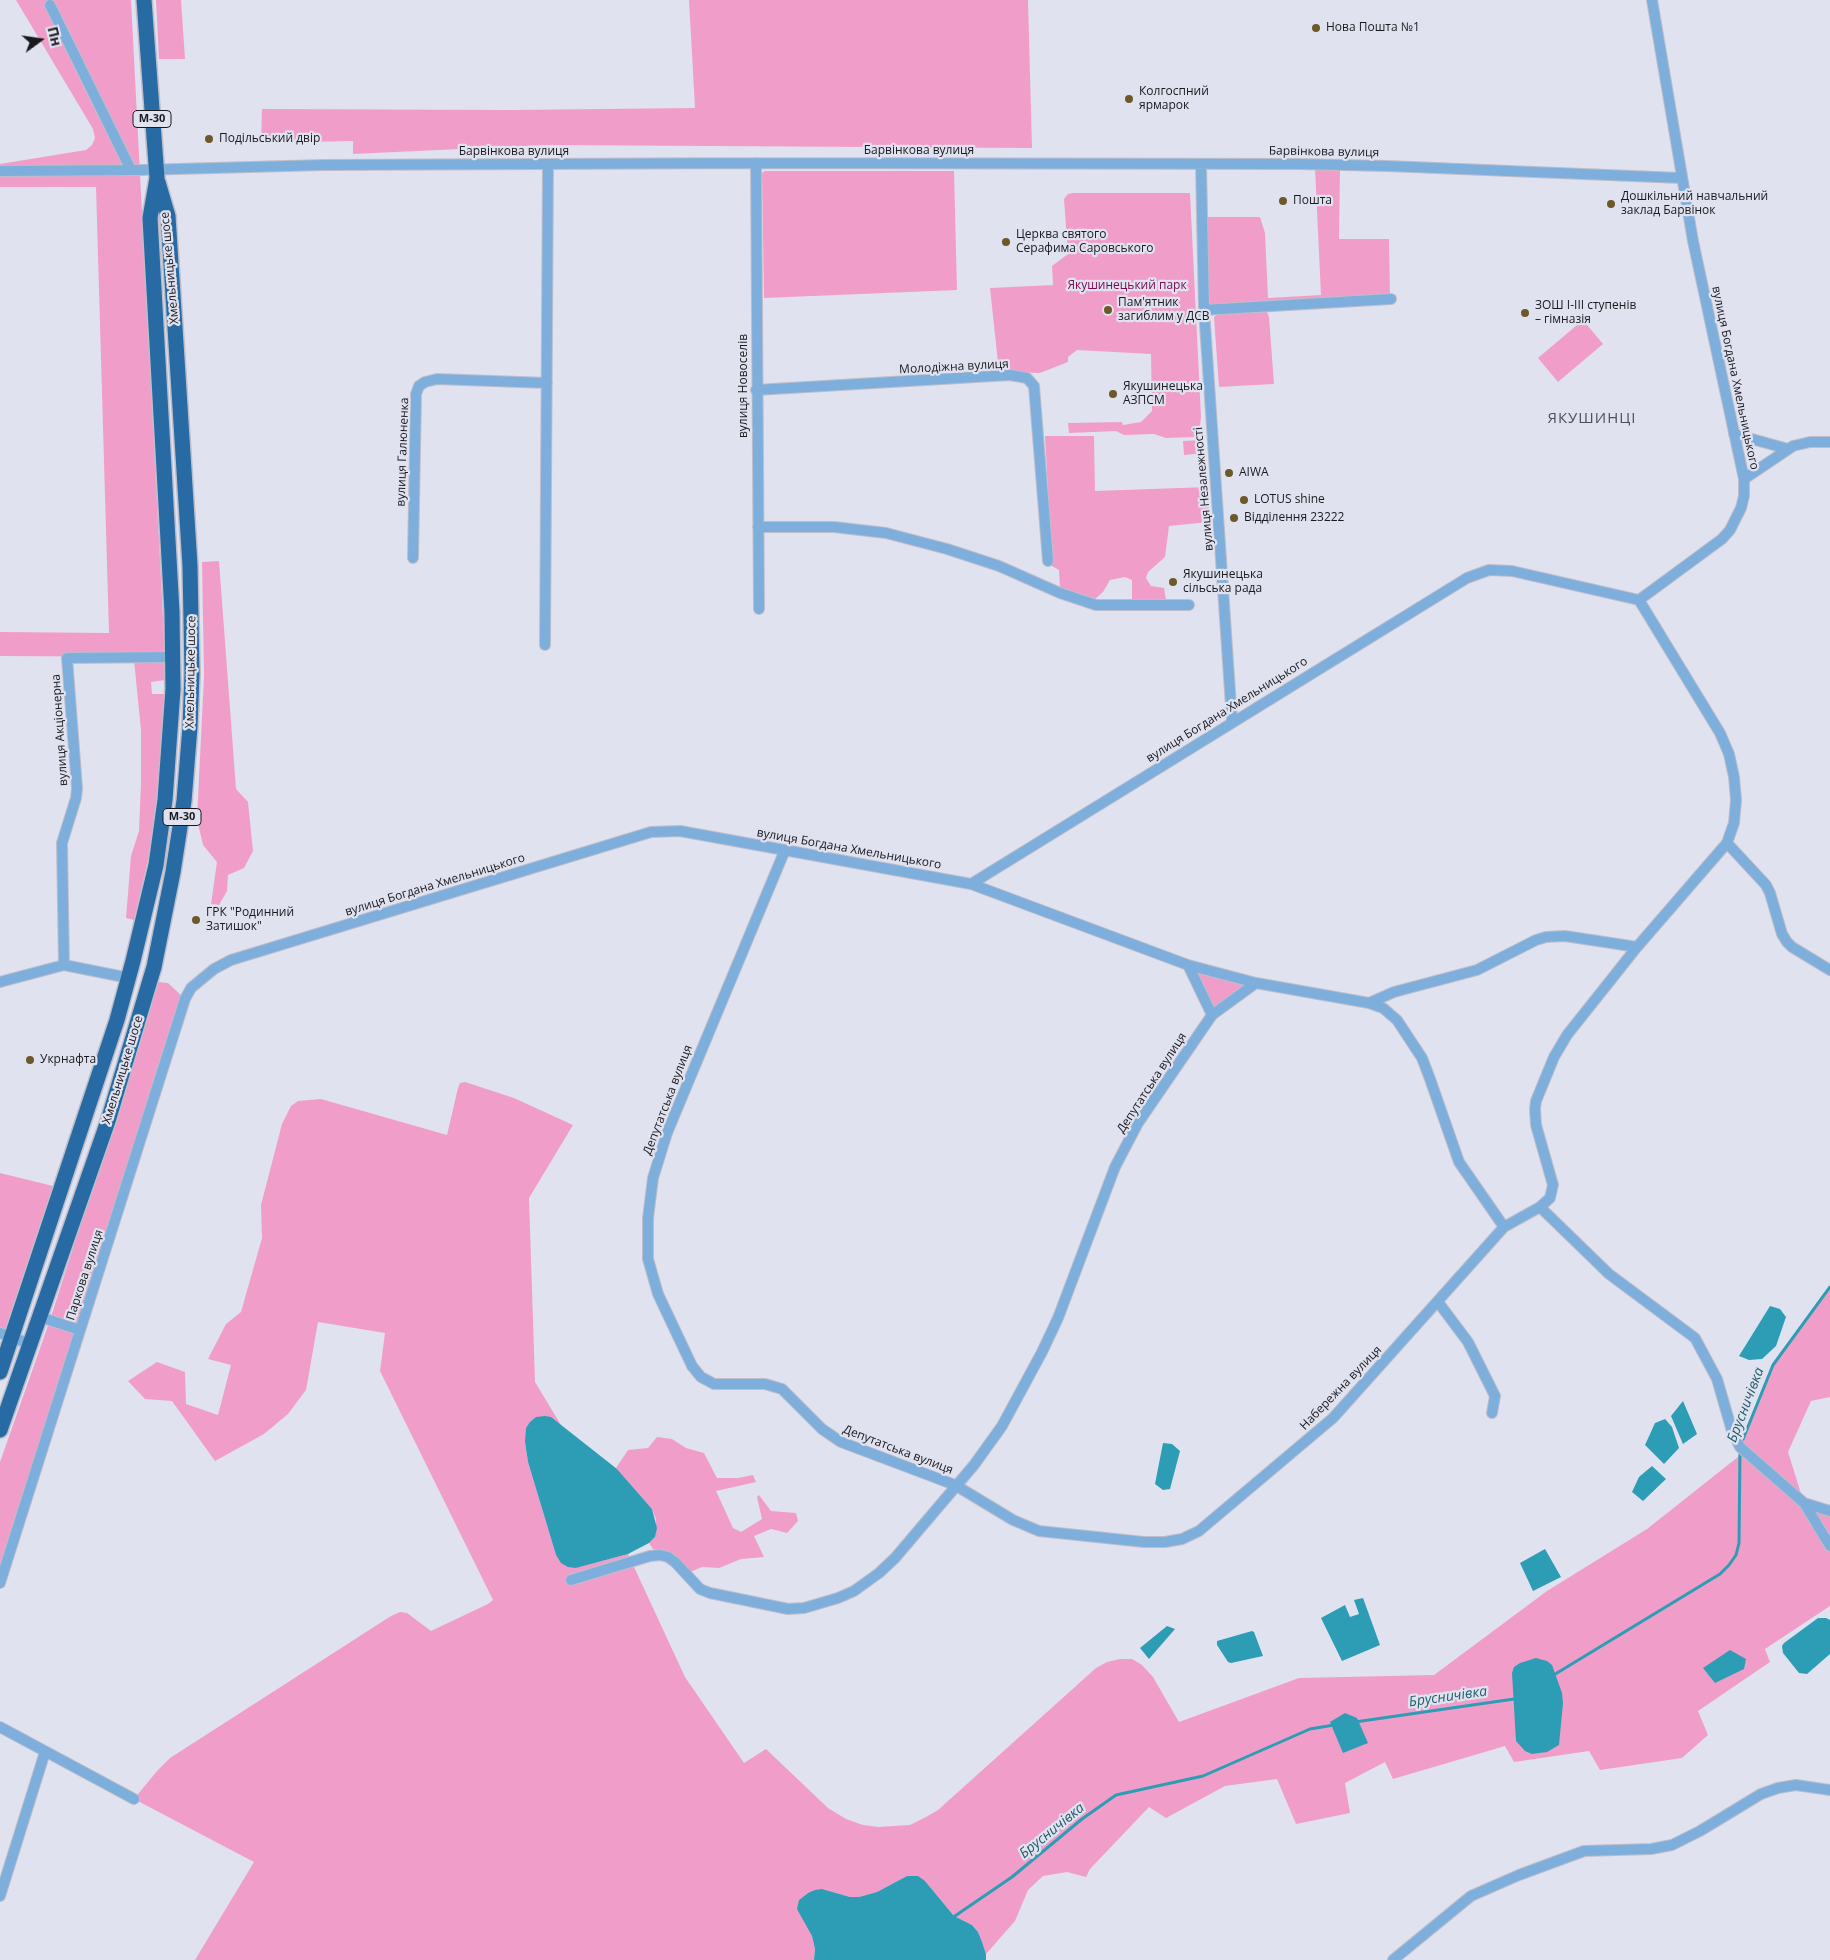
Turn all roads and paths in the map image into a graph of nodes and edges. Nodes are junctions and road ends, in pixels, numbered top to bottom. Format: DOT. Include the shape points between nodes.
graph roads {
  1 [pos="144,0"];
  2 [pos="1652,0"];
  3 [pos="50,5"];
  4 [pos="756,162"];
  5 [pos="548,164"];
  6 [pos="1201,165"];
  7 [pos="131,170"];
  8 [pos="0,171"];
  9 [pos="156,174"];
  10 [pos="1681,178"];
  11 [pos="1390,300"];
  12 [pos="1204,310"];
  13 [pos="547,384"];
  14 [pos="756,390"];
  15 [pos="1734,434"];
  16 [pos="1830,442"];
  17 [pos="1788,449"];
  18 [pos="1744,479"];
  19 [pos="758,527"];
  20 [pos="413,558"];
  21 [pos="1048,562"];
  22 [pos="1639,600"];
  23 [pos="1189,605"];
  24 [pos="759,609"];
  25 [pos="545,645"];
  26 [pos="174,657"];
  27 [pos="1232,721"];
  28 [pos="1727,843"];
  29 [pos="785,850"];
  30 [pos="971,884"];
  31 [pos="1637,947"];
  32 [pos="64,965"];
  33 [pos="1188,965"];
  34 [pos="1830,970"];
  35 [pos="128,978"];
  36 [pos="201,979"];
  37 [pos="0,982"];
  38 [pos="1256,983"];
  39 [pos="149,984"];
  40 [pos="1368,1003"];
  41 [pos="1212,1015"];
  42 [pos="1540,1207"];
  43 [pos="1504,1227"];
  44 [pos="1438,1302"];
  45 [pos="40,1317"];
  46 [pos="80,1330"];
  47 [pos="6,1335"];
  48 [pos="30,1344"];
  49 [pos="0,1372"];
  50 [pos="1492,1413"];
  51 [pos="0,1430"];
  52 [pos="955,1486"];
  53 [pos="1804,1503"];
  54 [pos="1830,1511"];
  55 [pos="1830,1546"];
  56 [pos="571,1580"];
  57 [pos="0,1583"];
  58 [pos="0,1727"];
  59 [pos="45,1752"];
  60 [pos="1830,1790"];
  61 [pos="134,1799"];
  62 [pos="0,1896"];
  63 [pos="1393,1960"];
  1 -- 9 [label="highway, М-30"];
  2 -- 10 [label="street, вулиця Богдана Хмельницького"];
  3 -- 7 [label="street"];
  4 -- 5 [label="street, Барвінкова вулиця"];
  4 -- 6 [label="street, Барвінкова вулиця"];
  4 -- 14 [label="street, вулиця Новоселів"];
  5 -- 9 [label="street, Барвінкова вулиця" via="324,165"];
  5 -- 13 [label="street"];
  6 -- 10 [label="street, Барвінкова вулиця" via="1387,166"];
  6 -- 12 [label="street, вулиця Незалежності"];
  7 -- 8 [label="street, Барвінкова вулиця"];
  7 -- 9 [label="street, Барвінкова вулиця"];
  9 -- 26 [label="highway, Хмельницьке шосе / М-30" via="150,218"];
  9 -- 39 [label="highway, Хмельницьке шосе / М-30" via="168,216 190,566 192,673 184,801 173,872"];
  10 -- 15 [label="street, вулиця Богдана Хмельницького"];
  11 -- 12 [label="street"];
  12 -- 27 [label="street, вулиця Незалежності"];
  13 -- 20 [label="street, вулиця Галюненка" via="437,379 419,386 416,394"];
  13 -- 25 [label="street"];
  14 -- 19 [label="street, вулиця Новоселів"];
  14 -- 21 [label="street, Молодіжна вулиця" via="1010,375 1027,378 1034,386"];
  15 -- 17 [label="street"];
  15 -- 18 [label="street, вулиця Богдана Хмельницького"];
  16 -- 17 [label="street" via="1810,442"];
  17 -- 18 [label="street"];
  18 -- 22 [label="street, вулиця Богдана Хмельницького" via="1741,508 1730,530"];
  19 -- 23 [label="street" via="842,528 886,533 999,566 1096,605"];
  19 -- 24 [label="street, вулиця Новоселів"];
  22 -- 27 [label="street, вулиця Богдана Хмельницького" via="1512,571 1478,573"];
  22 -- 28 [label="street" via="1727,748 1736,800 1734,823"];
  26 -- 32 [label="street, вулиця Акціонерна" via="67,658 77,788 62,844"];
  26 -- 35 [label="highway, Хмельницьке шосе / М-30" via="161,836"];
  27 -- 30 [label="street, вулиця Богдана Хмельницького"];
  28 -- 31 [label="street"];
  28 -- 34 [label="street" via="1766,885 1786,942"];
  29 -- 30 [label="street, вулиця Богдана Хмельницького"];
  29 -- 36 [label="street, вулиця Богдана Хмельницького" via="680,831 651,832 231,960"];
  29 -- 52 [label="street, Депутатська вулиця" via="658,1159 650,1197 647,1239 653,1280 692,1366 707,1381 720,1385 777,1386 822,1429 841,1442"];
  30 -- 33 [label="street"];
  31 -- 40 [label="street" via="1565,936 1546,937 1477,970 1394,992"];
  31 -- 42 [label="street" via="1560,1045 1536,1101 1536,1125 1553,1185 1550,1198"];
  32 -- 35 [label="street"];
  32 -- 37 [label="street"];
  33 -- 38 [label="street"];
  33 -- 41 [label="street"];
  35 -- 39 [label="highway"];
  35 -- 47 [label="highway, Хмельницьке шосе / М-30" via="87,1114"];
  36 -- 46 [label="street, Паркова вулиця" via="185,999"];
  38 -- 40 [label="street"];
  38 -- 41 [label="street, Депутатська вулиця"];
  39 -- 45 [label="highway, Хмельницьке шосе / М-30" via="108,1121"];
  40 -- 43 [label="street" via="1391,1014 1422,1058 1458,1162"];
  41 -- 52 [label="street, Депутатська вулиця" via="1138,1123 1115,1167 1069,1292 1042,1352 1002,1426"];
  42 -- 43 [label="street, Набережна вулиця"];
  42 -- 53 [label="street" via="1609,1274 1695,1338 1716,1378 1740,1447"];
  43 -- 44 [label="street, Набережна вулиця"];
  44 -- 50 [label="street" via="1468,1342 1495,1396"];
  44 -- 52 [label="street, Набережна вулиця" via="1333,1418 1199,1531 1182,1539 1144,1542 1039,1531 1013,1520"];
  45 -- 46 [label="street"];
  45 -- 48 [label="highway, Хмельницьке шосе / М-30"];
  46 -- 57 [label="street, Паркова вулиця"];
  47 -- 48 [label="street"];
  47 -- 49 [label="highway, Хмельницьке шосе / М-30"];
  48 -- 51 [label="highway, Хмельницьке шосе / М-30"];
  52 -- 56 [label="street, Депутатська вулиця" via="879,1573 854,1591 811,1606 788,1608 710,1593 700,1588 675,1562 660,1555"];
  53 -- 54 [label="street"];
  53 -- 55 [label="street"];
  58 -- 59 [label="street"];
  59 -- 61 [label="street"];
  59 -- 62 [label="street"];
  60 -- 63 [label="street" via="1796,1785 1778,1788 1761,1794 1672,1845 1651,1849 1584,1851 1519,1875 1471,1896"];
}
